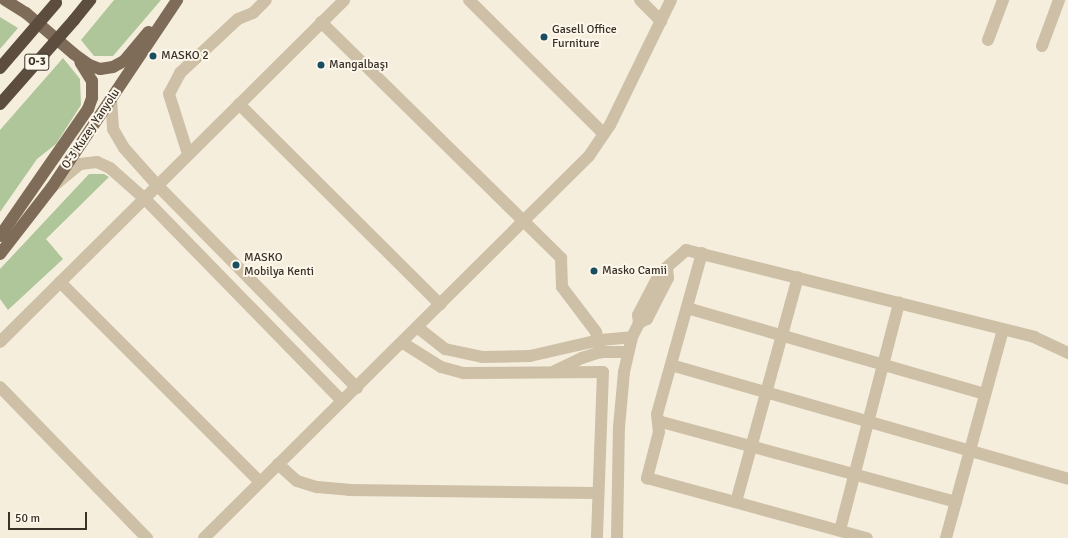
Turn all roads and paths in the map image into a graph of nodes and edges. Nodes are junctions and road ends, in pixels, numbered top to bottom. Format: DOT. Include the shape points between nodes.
graph roads {
  1 [pos="5,0"];
  2 [pos="16,0"];
  3 [pos="90,0"];
  4 [pos="266,0"];
  5 [pos="344,0"];
  6 [pos="469,0"];
  7 [pos="640,0"];
  8 [pos="671,0"];
  9 [pos="1003,0"];
  10 [pos="1059,0"];
  11 [pos="58,1"];
  12 [pos="176,1"];
  13 [pos="26,13"];
  14 [pos="661,21"];
  15 [pos="321,22"];
  16 [pos="988,40"];
  17 [pos="1042,46"];
  18 [pos="74,54"];
  19 [pos="0,68"];
  20 [pos="111,100"];
  21 [pos="0,104"];
  22 [pos="239,104"];
  23 [pos="604,134"];
  24 [pos="188,154"];
  25 [pos="157,185"];
  26 [pos="52,187"];
  27 [pos="145,199"];
  28 [pos="523,222"];
  29 [pos="0,236"];
  30 [pos="702,253"];
  31 [pos="0,254"];
  32 [pos="798,277"];
  33 [pos="60,282"];
  34 [pos="899,303"];
  35 [pos="440,304"];
  36 [pos="687,308"];
  37 [pos="417,327"];
  38 [pos="1003,330"];
  39 [pos="782,335"];
  40 [pos="632,336"];
  41 [pos="600,340"];
  42 [pos="0,342"];
  43 [pos="403,343"];
  44 [pos="601,352"];
  45 [pos="628,352"];
  46 [pos="1068,353"];
  47 [pos="883,364"];
  48 [pos="671,365"];
  49 [pos="552,372"];
  50 [pos="0,387"];
  51 [pos="356,388"];
  52 [pos="766,392"];
  53 [pos="985,394"];
  54 [pos="342,401"];
  55 [pos="658,421"];
  56 [pos="868,422"];
  57 [pos="751,446"];
  58 [pos="970,451"];
  59 [pos="278,464"];
  60 [pos="854,474"];
  61 [pos="1068,479"];
  62 [pos="260,482"];
  63 [pos="598,493"];
  64 [pos="736,502"];
  65 [pos="956,502"];
  66 [pos="840,530"];
  67 [pos="147,538"];
  68 [pos="204,538"];
  69 [pos="597,538"];
  70 [pos="617,538"];
  71 [pos="867,538"];
  72 [pos="946,538"];
  1 -- 13 [label="main road"];
  2 -- 13 [label="main road"];
  3 -- 21 [label="highway, O-3, bridge"];
  4 -- 24 [label="street" via="253,13 238,19 180,74 169,94"];
  5 -- 15 [label="street"];
  6 -- 23 [label="street"];
  7 -- 14 [label="street"];
  8 -- 14 [label="street"];
  9 -- 16 [label="street"];
  10 -- 17 [label="street"];
  11 -- 19 [label="highway, O-3, bridge"];
  12 -- 18 [label="main road" via="124,61 113,67 100,69"];
  12 -- 20 [label="main road, O-3 Kuzey Yanyolu"];
  13 -- 18 [label="main road"];
  14 -- 23 [label="street"];
  15 -- 22 [label="street"];
  15 -- 28 [label="street"];
  18 -- 29 [label="main road, O-3 Kuzey Yanyolu" via="92,81 92,98 88,109"];
  20 -- 25 [label="street" via="113,129 124,148"];
  20 -- 26 [label="main road, O-3 Kuzey Yanyolu"];
  22 -- 24 [label="street"];
  22 -- 35 [label="street"];
  23 -- 28 [label="street" via="589,156"];
  24 -- 25 [label="street"];
  25 -- 27 [label="street"];
  25 -- 51 [label="street"];
  26 -- 27 [label="street" via="80,164 97,162 110,168"];
  26 -- 31 [label="main road, O-3 Kuzey Yanyolu"];
  27 -- 33 [label="street"];
  27 -- 54 [label="street"];
  28 -- 35 [label="street"];
  28 -- 41 [label="street" via="561,258 560,273 564,291 590,322"];
  30 -- 32 [label="street"];
  30 -- 36 [label="street"];
  30 -- 40 [label="street" via="686,250 667,269 668,278 647,319 639,323"];
  32 -- 34 [label="street"];
  32 -- 39 [label="street"];
  33 -- 42 [label="street"];
  33 -- 62 [label="street"];
  34 -- 38 [label="street"];
  34 -- 47 [label="street"];
  35 -- 37 [label="street"];
  36 -- 39 [label="street"];
  36 -- 48 [label="street"];
  37 -- 41 [label="street" via="445,349 483,358 530,356"];
  37 -- 43 [label="street"];
  38 -- 46 [label="street" via="1034,337"];
  38 -- 53 [label="street"];
  39 -- 47 [label="street"];
  39 -- 52 [label="street"];
  40 -- 41 [label="street"];
  40 -- 45 [label="street"];
  41 -- 44 [label="street"];
  43 -- 49 [label="street" via="441,367 464,373"];
  43 -- 51 [label="street"];
  44 -- 45 [label="street"];
  44 -- 49 [label="street"];
  45 -- 70 [label="street" via="620,427"];
  47 -- 53 [label="street"];
  47 -- 56 [label="street"];
  48 -- 52 [label="street"];
  48 -- 55 [label="street" via="657,414"];
  49 -- 63 [label="street" via="603,372"];
  50 -- 67 [label="street"];
  51 -- 54 [label="street"];
  52 -- 56 [label="street"];
  52 -- 57 [label="street"];
  53 -- 58 [label="street"];
  54 -- 59 [label="street"];
  55 -- 57 [label="street"];
  55 -- 64 [label="street" via="659,432 647,478"];
  56 -- 58 [label="street"];
  56 -- 60 [label="street"];
  57 -- 60 [label="street"];
  57 -- 64 [label="street"];
  58 -- 61 [label="street"];
  58 -- 65 [label="street"];
  59 -- 62 [label="street"];
  59 -- 63 [label="street" via="297,481 317,487 349,490"];
  60 -- 65 [label="street"];
  60 -- 66 [label="street"];
  62 -- 68 [label="street"];
  63 -- 69 [label="street"];
  64 -- 66 [label="street"];
  65 -- 72 [label="street"];
  66 -- 71 [label="street"];
}
